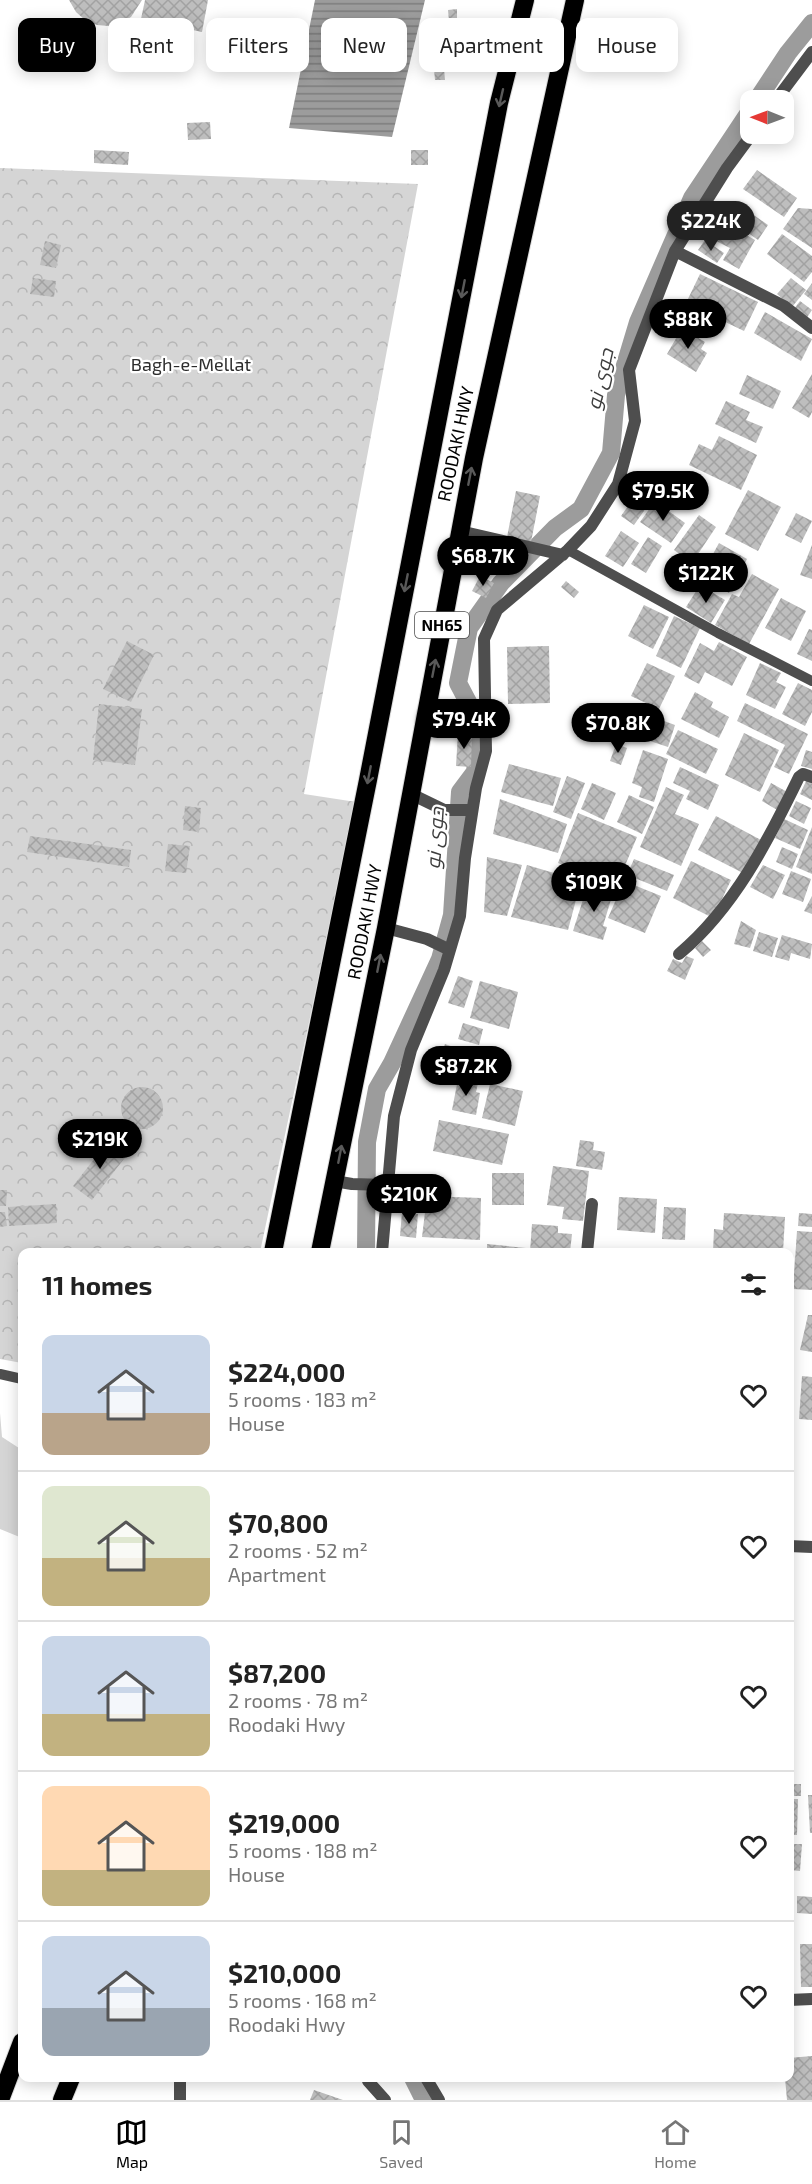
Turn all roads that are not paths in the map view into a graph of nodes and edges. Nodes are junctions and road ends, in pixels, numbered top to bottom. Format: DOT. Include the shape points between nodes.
graph roads {
  1 [pos="525,0"];
  2 [pos="575,0"];
  3 [pos="812,52"];
  4 [pos="784,90"];
  5 [pos="745,144"];
  6 [pos="675,251"];
  7 [pos="812,328"];
  8 [pos="460,531"];
  9 [pos="566,552"];
  10 [pos="812,681"];
  11 [pos="812,777"];
  12 [pos="411,794"];
  13 [pos="467,810"];
  14 [pos="386,928"];
  15 [pos="448,949"];
  16 [pos="679,954"];
  17 [pos="343,1183"];
  18 [pos="387,1185"];
  19 [pos="592,1204"];
  20 [pos="274,1248"];
  21 [pos="321,1248"];
  22 [pos="382,1248"];
  23 [pos="587,1248"];
  24 [pos="0,1374"];
  25 [pos="18,1378"];
  26 [pos="794,1546"];
  27 [pos="812,1547"];
  28 [pos="812,1999"];
  29 [pos="794,2000"];
  30 [pos="18,2053"];
  31 [pos="69,2082"];
  32 [pos="180,2082"];
  33 [pos="368,2082"];
  34 [pos="370,2082"];
  35 [pos="428,2082"];
  36 [pos="0,2100"];
  37 [pos="62,2100"];
  38 [pos="180,2100"];
  39 [pos="371,2100"];
  40 [pos="385,2100"];
  41 [pos="439,2100"];
  1 -- 20 [label="highway, ROODAKI HWY, one-way" via="499,103"];
  8 -- 2 [label="highway, ROODAKI HWY / NH65, one-way"];
  3 -- 4 [label="street"];
  5 -- 6 [label="street"];
  6 -- 7 [label="street" via="784,306"];
  6 -- 9 [label="street" via="629,370 635,421 618,484 591,526"];
  8 -- 9 [label="street" via="544,551"];
  12 -- 8 [label="highway, ROODAKI HWY / NH65, one-way"];
  9 -- 10 [label="lane"];
  9 -- 13 [label="street" via="497,610 484,639 486,751"];
  11 -- 16 [label="street" via="799,777 773,831 722,911"];
  12 -- 13 [label="street" via="444,810"];
  12 -- 14 [label="highway, ROODAKI HWY / NH65"];
  13 -- 15 [label="street" via="460,916"];
  14 -- 15 [label="street"];
  17 -- 14 [label="highway, ROODAKI HWY / NH65, one-way"];
  15 -- 18 [label="street" via="444,970 411,1050 394,1116"];
  17 -- 18 [label="street"];
  17 -- 21 [label="highway, ROODAKI HWY / NH65"];
  18 -- 22 [label="street"];
  19 -- 23 [label="street"];
  24 -- 25 [label="lane"];
  26 -- 27 [label="street"];
  28 -- 29 [label="street"];
  30 -- 36 [label="highway"];
  31 -- 37 [label="highway"];
  32 -- 38 [label="street"];
  33 -- 39 [label="street"];
  34 -- 40 [label="street"];
  35 -- 41 [label="street"];
}
